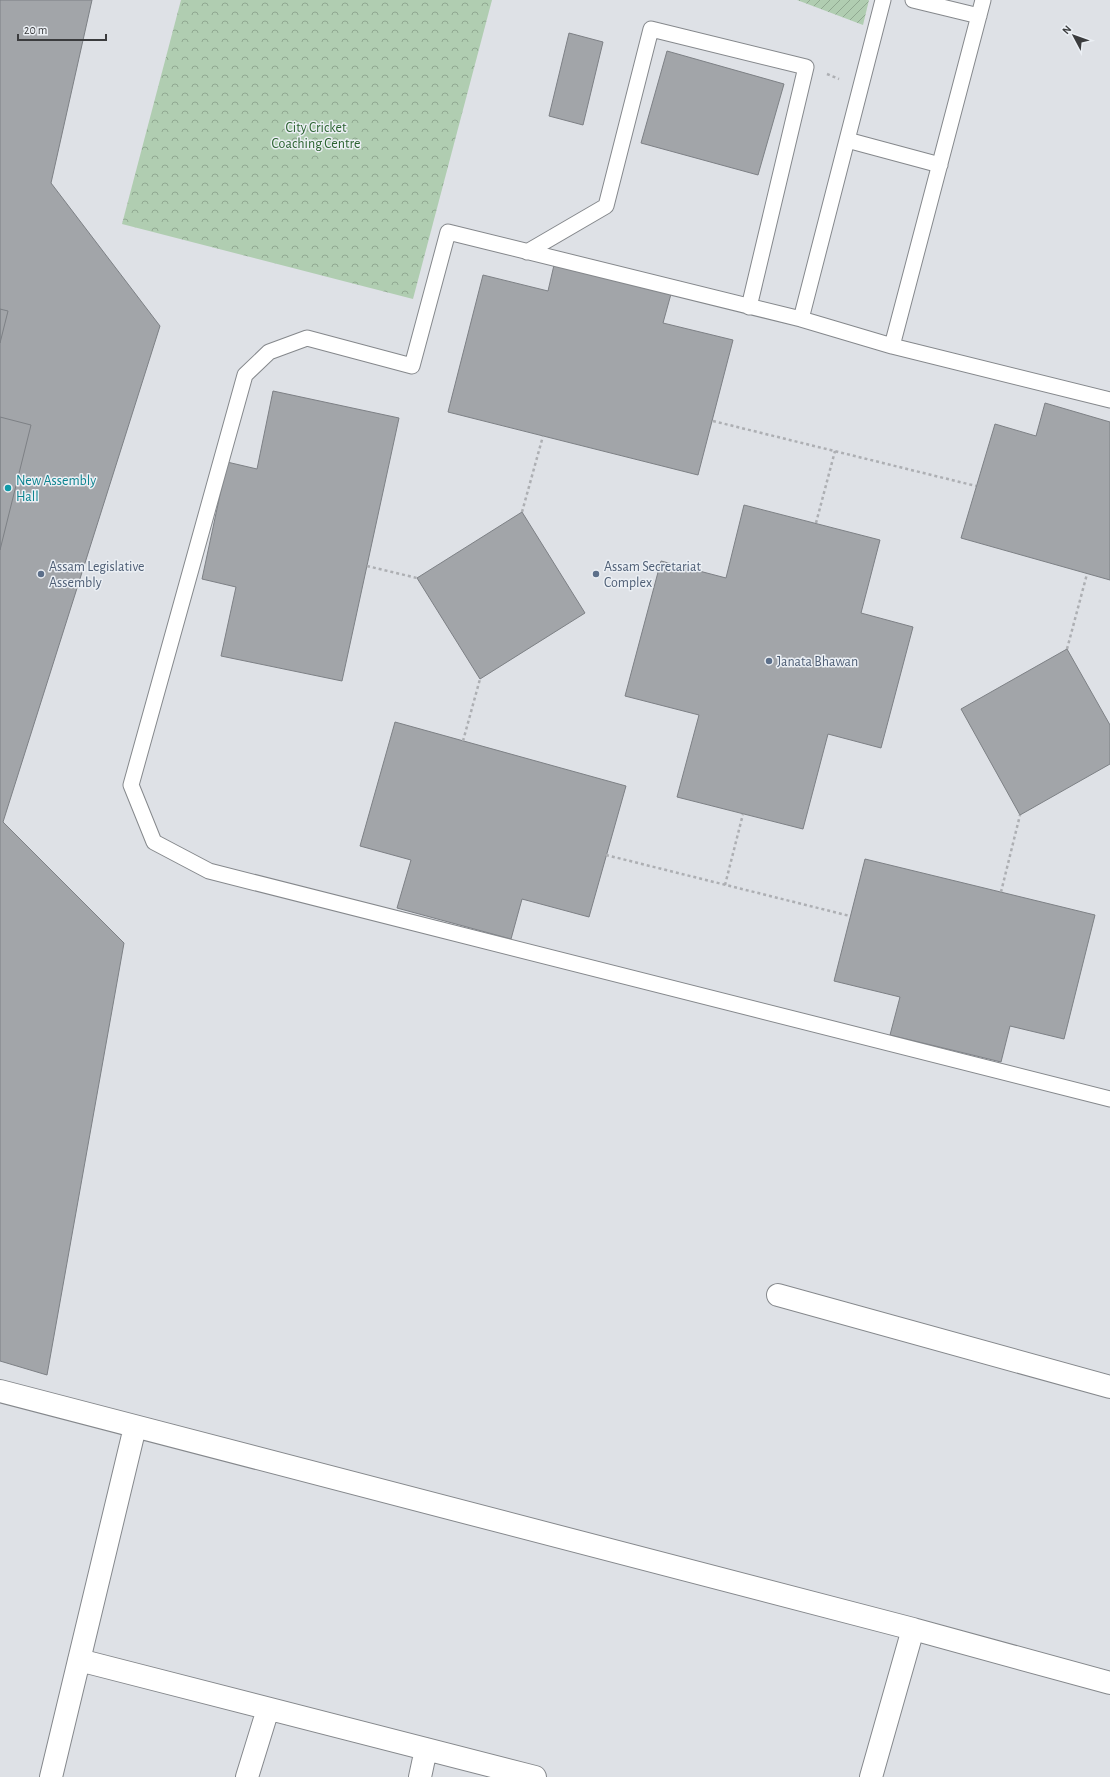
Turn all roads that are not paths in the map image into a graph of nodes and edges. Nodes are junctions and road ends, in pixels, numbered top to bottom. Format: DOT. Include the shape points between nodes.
graph roads {
  1 [pos="883,0"];
  2 [pos="913,0"];
  3 [pos="983,0"];
  4 [pos="979,16"];
  5 [pos="847,140"];
  6 [pos="940,165"];
  7 [pos="527,252"];
  8 [pos="749,307"];
  9 [pos="801,319"];
  10 [pos="892,346"];
  11 [pos="1110,400"];
  12 [pos="1110,1099"];
  13 [pos="778,1295"];
  14 [pos="1110,1387"];
  15 [pos="0,1391"];
  16 [pos="135,1427"];
  17 [pos="913,1629"];
  18 [pos="79,1660"];
  19 [pos="1110,1683"];
  20 [pos="268,1709"];
  21 [pos="426,1749"];
  22 [pos="51,1777"];
  23 [pos="247,1777"];
  24 [pos="420,1777"];
  25 [pos="535,1777"];
  26 [pos="871,1777"];
  1 -- 5 [label="lane"];
  2 -- 4 [label="lane"];
  3 -- 4 [label="lane"];
  4 -- 6 [label="lane"];
  5 -- 6 [label="lane"];
  5 -- 9 [label="lane"];
  6 -- 10 [label="lane"];
  7 -- 8 [label="lane"];
  7 -- 8 [label="lane" via="606,206 652,29 806,67"];
  7 -- 12 [label="lane" via="448,232 412,366 307,338 269,352 245,375 131,785 154,842 209,872"];
  8 -- 9 [label="lane"];
  9 -- 10 [label="lane"];
  10 -- 11 [label="lane"];
  13 -- 14 [label="street"];
  15 -- 16 [label="street"];
  16 -- 17 [label="street"];
  16 -- 18 [label="street"];
  17 -- 19 [label="street"];
  17 -- 26 [label="street"];
  18 -- 20 [label="street"];
  18 -- 22 [label="street"];
  20 -- 21 [label="street"];
  20 -- 23 [label="street"];
  21 -- 24 [label="street"];
  21 -- 25 [label="street"];
}
